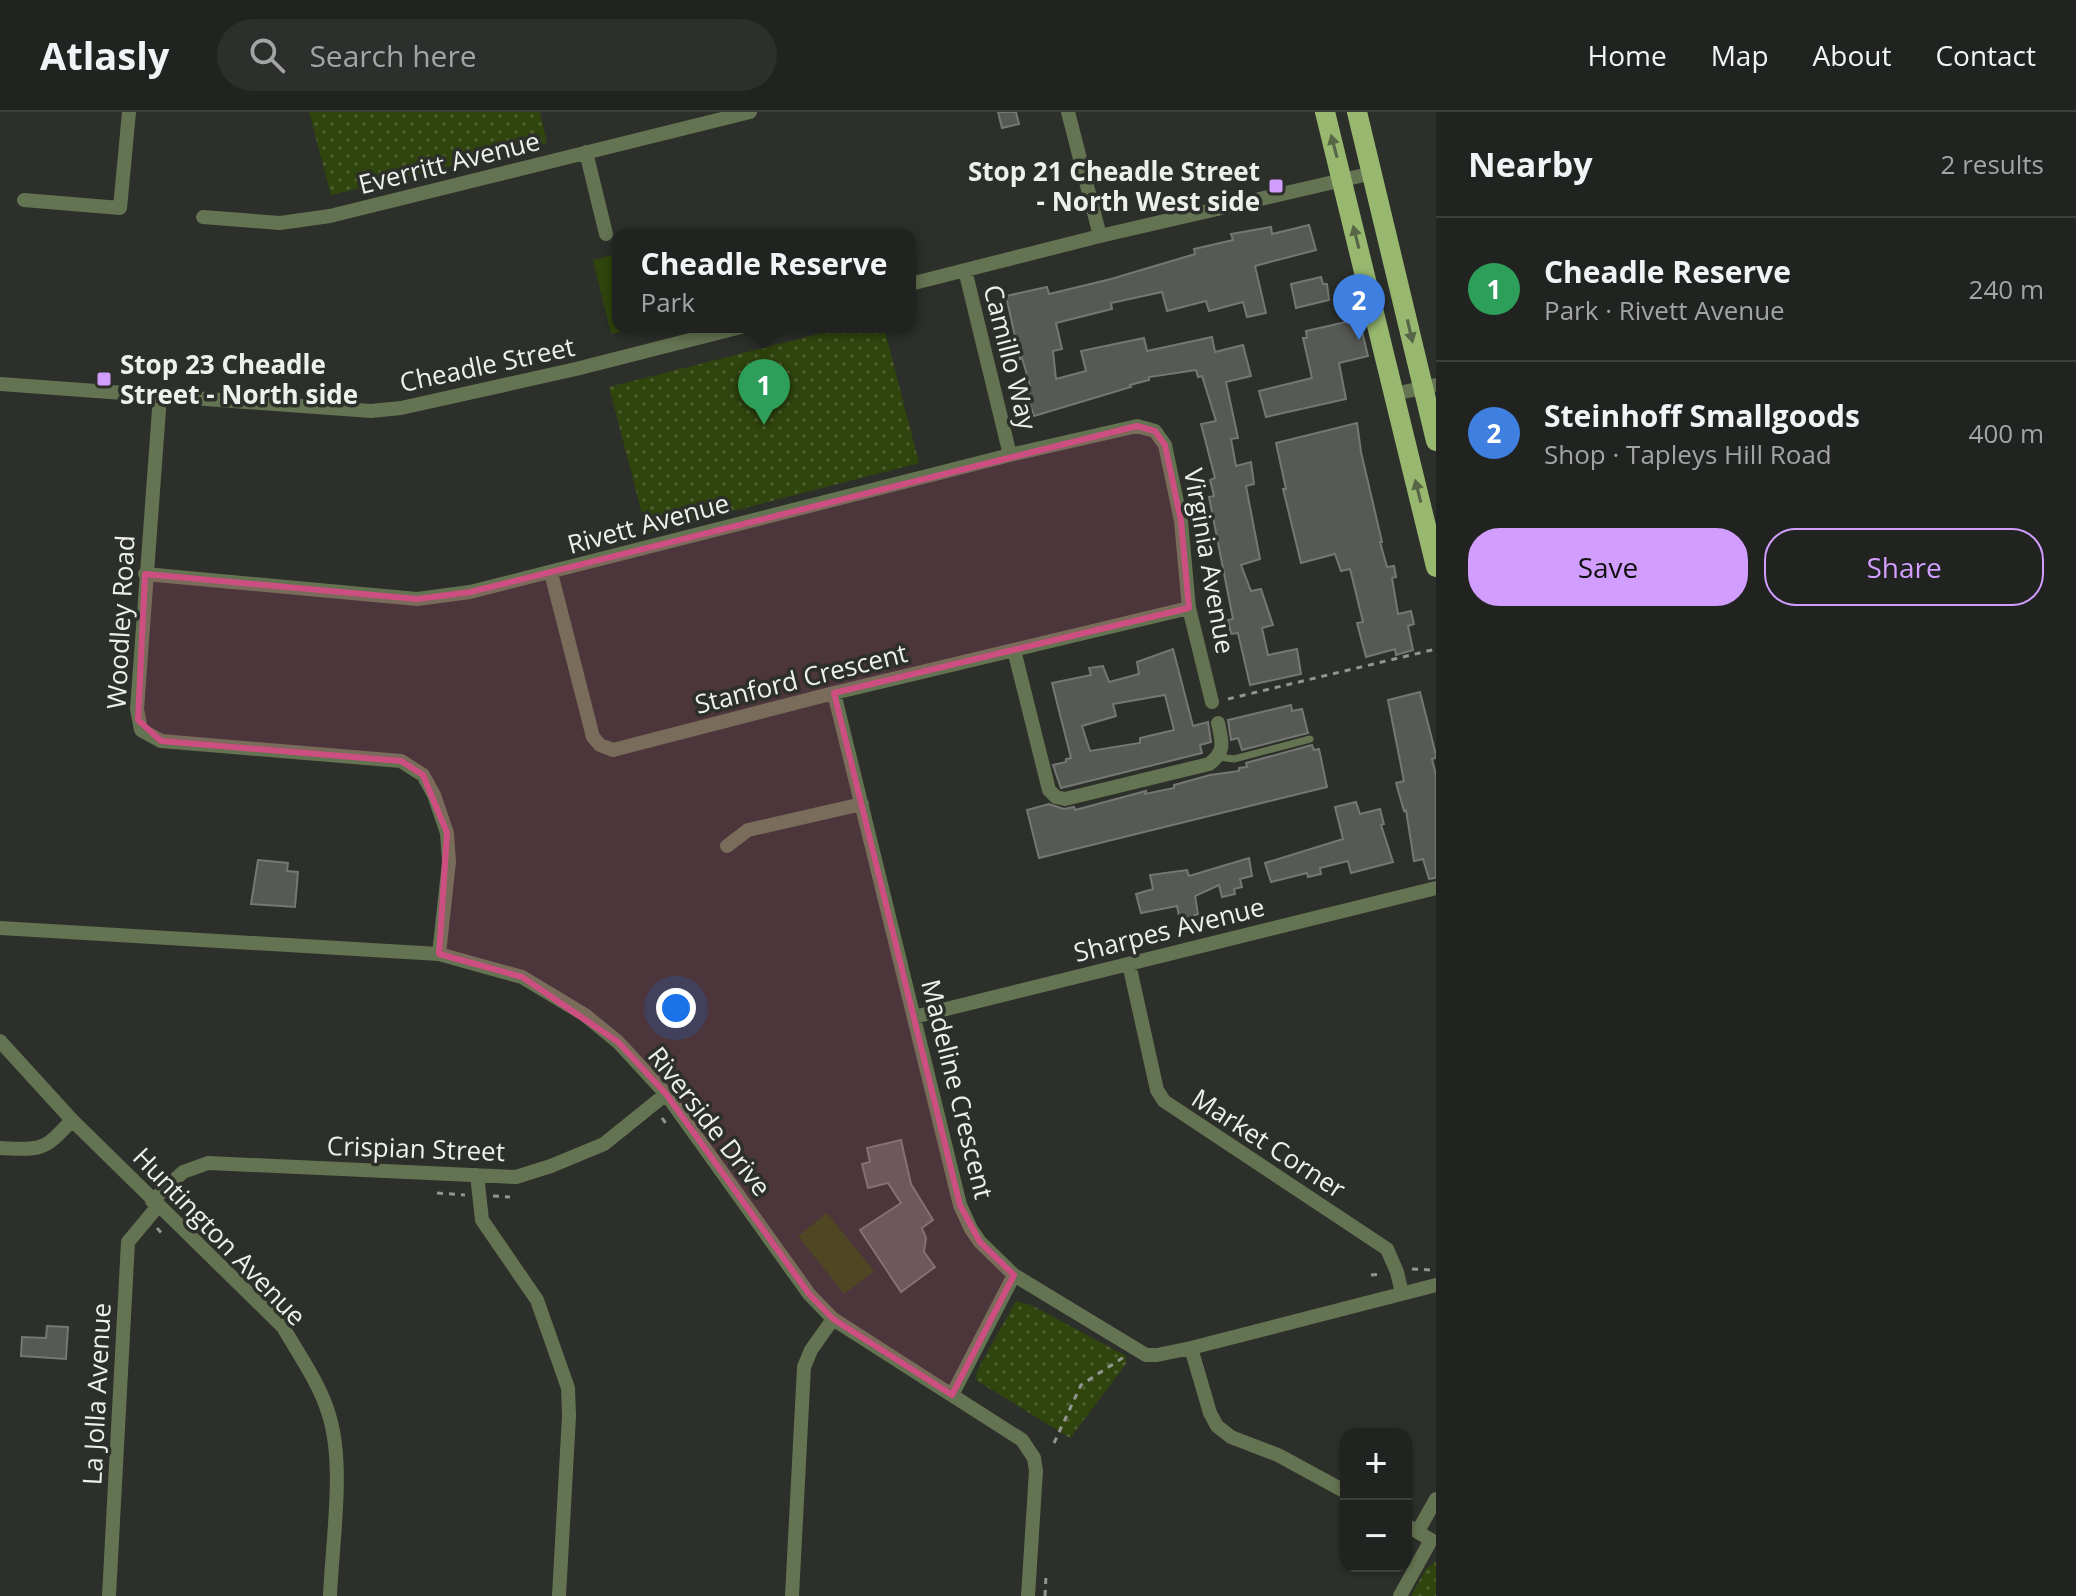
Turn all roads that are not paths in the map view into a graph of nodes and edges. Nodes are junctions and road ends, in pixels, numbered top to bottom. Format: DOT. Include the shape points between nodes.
graph roads {
  1 [pos="129,112"];
  2 [pos="750,112"];
  3 [pos="1068,112"];
  4 [pos="1325,112"];
  5 [pos="1357,112"];
  6 [pos="586,152"];
  7 [pos="1373,173"];
  8 [pos="1343,180"];
  9 [pos="24,200"];
  10 [pos="203,217"];
  11 [pos="606,234"];
  12 [pos="1100,236"];
  13 [pos="965,270"];
  14 [pos="916,282"];
  15 [pos="717,333"];
  16 [pos="0,384"];
  17 [pos="1429,386"];
  18 [pos="1394,394"];
  19 [pos="160,396"];
  20 [pos="1155,431"];
  21 [pos="1436,441"];
  22 [pos="1010,455"];
  23 [pos="1436,567"];
  24 [pos="551,573"];
  25 [pos="145,574"];
  26 [pos="1189,608"];
  27 [pos="1014,650"];
  28 [pos="834,693"];
  29 [pos="1212,702"];
  30 [pos="1218,723"];
  31 [pos="1310,739"];
  32 [pos="1218,757"];
  33 [pos="862,804"];
  34 [pos="727,846"];
  35 [pos="1436,888"];
  36 [pos="0,928"];
  37 [pos="439,954"];
  38 [pos="1129,964"];
  39 [pos="914,1017"];
  40 [pos="0,1041"];
  41 [pos="666,1094"];
  42 [pos="72,1120"];
  43 [pos="0,1148"];
  44 [pos="477,1175"];
  45 [pos="155,1203"];
  46 [pos="1014,1275"];
  47 [pos="1436,1285"];
  48 [pos="1402,1293"];
  49 [pos="833,1319"];
  50 [pos="1191,1348"];
  51 [pos="952,1395"];
  52 [pos="1340,1489"];
  53 [pos="1436,1499"];
  54 [pos="1412,1528"];
  55 [pos="1434,1540"];
  56 [pos="109,1596"];
  57 [pos="330,1596"];
  58 [pos="559,1596"];
  59 [pos="792,1596"];
  60 [pos="1028,1596"];
  61 [pos="1400,1596"];
  1 -- 9 [label="street" via="120,208"];
  2 -- 6 [label="street, Everritt Avenue"];
  3 -- 12 [label="street"];
  8 -- 4 [label="main road, one-way"];
  5 -- 7 [label="main road"];
  6 -- 10 [label="street, Everritt Avenue" via="330,216 280,223"];
  6 -- 11 [label="street"];
  7 -- 8 [label="street"];
  7 -- 17 [label="main road, one-way"];
  8 -- 12 [label="street"];
  18 -- 8 [label="main road, one-way"];
  12 -- 13 [label="street"];
  13 -- 14 [label="street"];
  13 -- 22 [label="street, Camillo Way"];
  15 -- 19 [label="street, Cheadle Street" via="386,410"];
  16 -- 19 [label="street, Cheadle Street"];
  17 -- 18 [label="street"];
  17 -- 21 [label="main road"];
  23 -- 18 [label="main road, one-way"];
  19 -- 25 [label="street, Woodley Road"];
  20 -- 22 [label="street, Rivett Avenue" via="1137,426"];
  20 -- 26 [label="street, Virginia Avenue" via="1165,445 1181,521"];
  22 -- 24 [label="street, Rivett Avenue"];
  24 -- 25 [label="street, Rivett Avenue" via="417,599"];
  24 -- 28 [label="street, Stanford Crescent" via="593,737 600,745 613,750"];
  25 -- 37 [label="street, Woodley Road" via="137,709 141,730 161,741 401,761 423,775 447,833"];
  26 -- 27 [label="street, Stanford Crescent"];
  26 -- 29 [label="street, Virginia Avenue"];
  27 -- 28 [label="street, Stanford Crescent"];
  27 -- 32 [label="street" via="1049,790 1056,797 1209,764"];
  28 -- 33 [label="street, Madeline Crescent"];
  30 -- 32 [label="street" via="1223,746"];
  31 -- 32 [label="lane" via="1234,759"];
  33 -- 34 [label="street" via="748,830"];
  33 -- 39 [label="street, Madeline Crescent"];
  35 -- 38 [label="street, Sharpes Avenue"];
  36 -- 37 [label="street, Riverside Drive"];
  37 -- 41 [label="street, Riverside Drive" via="522,977 585,1015"];
  38 -- 39 [label="street, Sharpes Avenue"];
  38 -- 48 [label="street, Market Corner" via="1157,1090 1164,1101 1387,1249"];
  39 -- 46 [label="street, Madeline Crescent" via="960,1205 980,1242"];
  40 -- 42 [label="street, Huntington Avenue"];
  41 -- 44 [label="street, Crispian Street" via="604,1144 516,1177"];
  41 -- 49 [label="street, Riverside Drive" via="809,1294"];
  42 -- 43 [label="street" via="46,1145"];
  42 -- 45 [label="street, Huntington Avenue"];
  44 -- 45 [label="street, Crispian Street" via="208,1163 183,1172"];
  44 -- 58 [label="street" via="482,1220 537,1300 568,1388"];
  45 -- 56 [label="street, La Jolla Avenue" via="128,1242"];
  45 -- 57 [label="street, Huntington Avenue" via="283,1327 319,1390 337,1453"];
  46 -- 50 [label="street, Madeline Crescent" via="1146,1355"];
  46 -- 51 [label="street"];
  47 -- 48 [label="street, Madeline Crescent"];
  48 -- 50 [label="street, Madeline Crescent"];
  49 -- 51 [label="street, Riverside Drive"];
  49 -- 59 [label="street" via="804,1367"];
  50 -- 52 [label="street" via="1217,1426"];
  51 -- 60 [label="street, Riverside Drive" via="1022,1440 1034,1458"];
  53 -- 54 [label="street"];
  54 -- 55 [label="street"];
  55 -- 61 [label="street"];
}
